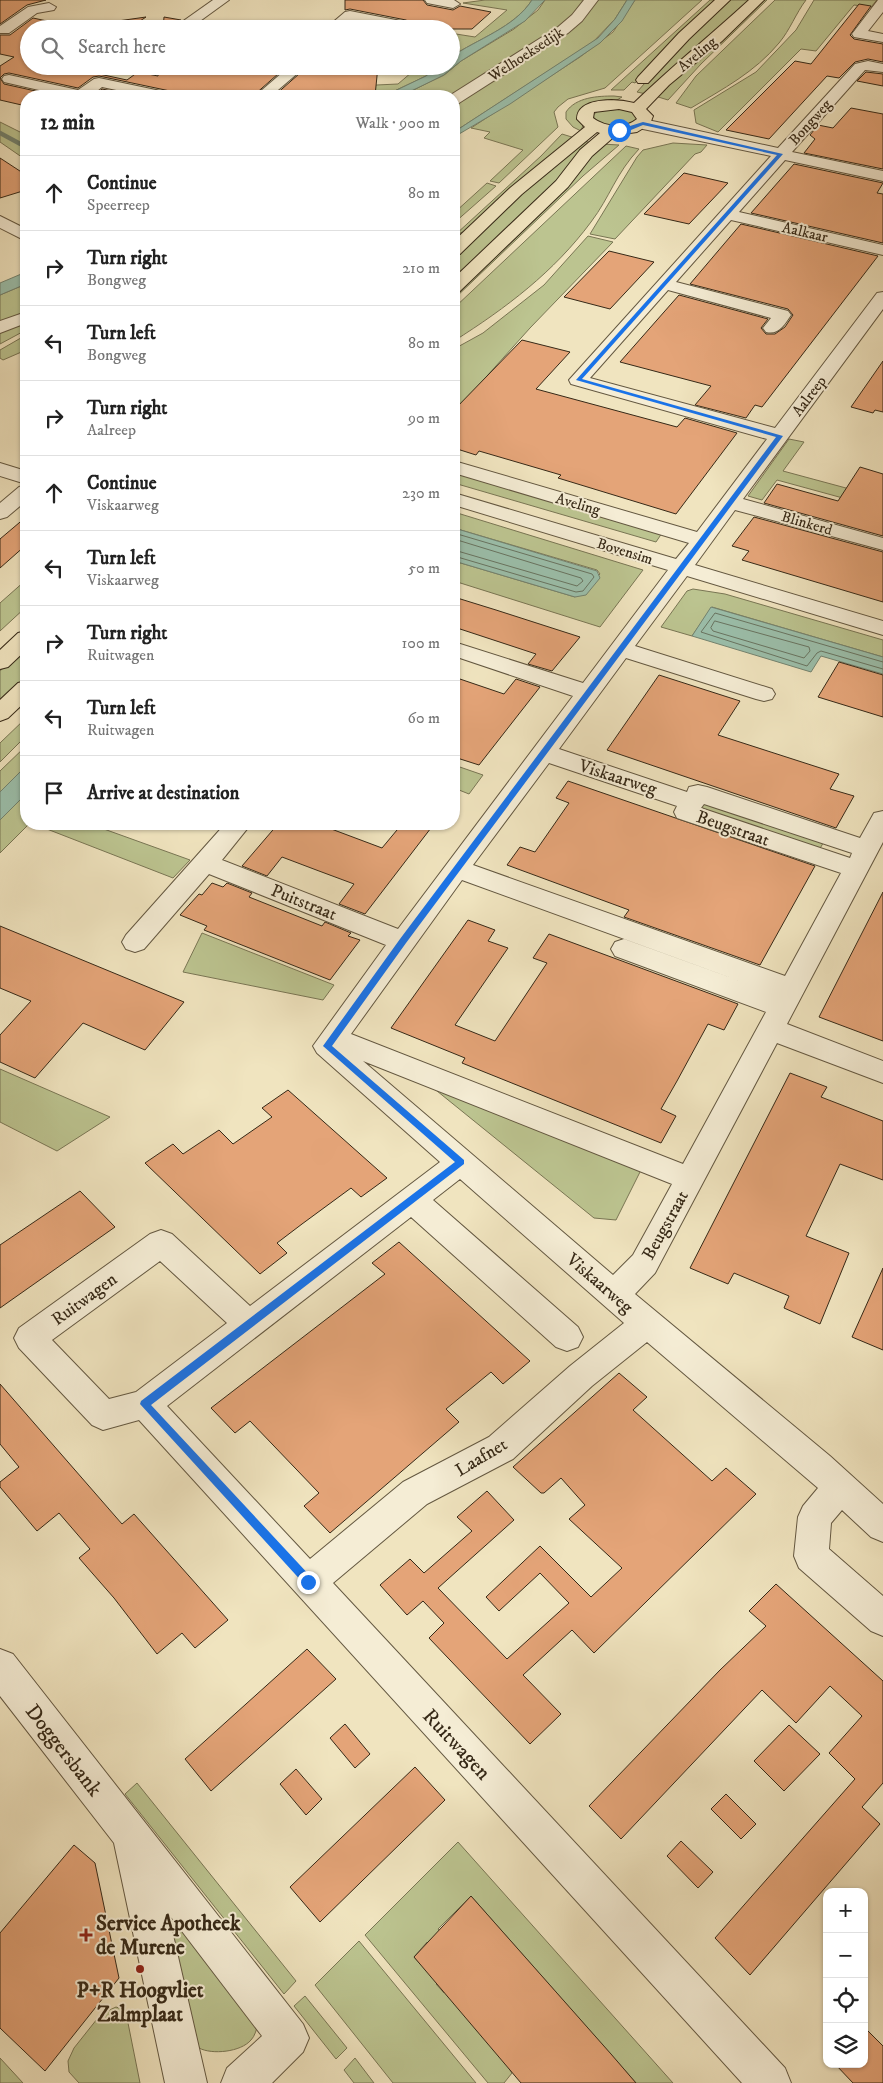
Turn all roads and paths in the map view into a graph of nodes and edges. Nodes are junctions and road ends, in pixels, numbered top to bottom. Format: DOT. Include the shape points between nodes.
graph roads {
  1 [pos="222,0"];
  2 [pos="432,0"];
  3 [pos="591,0"];
  4 [pos="723,0"];
  5 [pos="757,0"];
  6 [pos="453,4"];
  7 [pos="49,7"];
  8 [pos="880,7"];
  9 [pos="192,20"];
  10 [pos="344,20"];
  11 [pos="375,20"];
  12 [pos="2,29"];
  13 [pos="20,33"];
  14 [pos="883,38"];
  15 [pos="883,68"];
  16 [pos="20,72"];
  17 [pos="288,75"];
  18 [pos="5,82"];
  19 [pos="114,86"];
  20 [pos="49,90"];
  21 [pos="89,90"];
  22 [pos="108,90"];
  23 [pos="134,90"];
  24 [pos="269,90"];
  25 [pos="460,96"];
  26 [pos="628,96"];
  27 [pos="640,116"];
  28 [pos="594,126"];
  29 [pos="614,130"];
  30 [pos="780,154"];
  31 [pos="883,176"];
  32 [pos="727,214"];
  33 [pos="0,221"];
  34 [pos="19,237"];
  35 [pos="460,241"];
  36 [pos="883,250"];
  37 [pos="460,281"];
  38 [pos="664,284"];
  39 [pos="883,298"];
  40 [pos="20,320"];
  41 [pos="0,328"];
  42 [pos="772,328"];
  43 [pos="780,436"];
  44 [pos="0,469"];
  45 [pos="460,469"];
  46 [pos="20,476"];
  47 [pos="20,496"];
  48 [pos="460,501"];
  49 [pos="731,502"];
  50 [pos="0,513"];
  51 [pos="702,540"];
  52 [pos="883,544"];
  53 [pos="682,568"];
  54 [pos="883,628"];
  55 [pos="20,644"];
  56 [pos="621,649"];
  57 [pos="460,651"];
  58 [pos="0,662"];
  59 [pos="588,693"];
  60 [pos="20,694"];
  61 [pos="764,694"];
  62 [pos="0,713"];
  63 [pos="545,753"];
  64 [pos="692,802"];
  65 [pos="883,818"];
  66 [pos="234,830"];
  67 [pos="861,859"];
  68 [pos="206,863"];
  69 [pos="458,869"];
  70 [pos="559,905"];
  71 [pos="403,941"];
  72 [pos="135,942"];
  73 [pos="781,1009"];
  74 [pos="333,1038"];
  75 [pos="883,1072"];
  76 [pos="461,1162"];
  77 [pos="690,1179"];
  78 [pos="412,1200"];
  79 [pos="614,1296"];
  80 [pos="647,1323"];
  81 [pos="250,1325"];
  82 [pos="567,1338"];
  83 [pos="145,1404"];
  84 [pos="840,1487"];
  85 [pos="883,1526"];
  86 [pos="308,1582"];
  87 [pos="883,1619"];
  88 [pos="0,1667"];
  89 [pos="130,1832"];
  90 [pos="186,2083"];
  91 [pos="242,2083"];
  92 [pos="770,2083"];
  1 -- 9 [label="street"];
  2 -- 6 [label="street"];
  3 -- 25 [label="street, Welhoeksedijk" via="563,30"];
  4 -- 26 [label="main road, Aveling"];
  5 -- 27 [label="main road, Aveling" via="664,82"];
  7 -- 12 [label="street" via="33,10"];
  8 -- 14 [label="street" via="859,34"];
  10 -- 11 [label="street" via="350,15"];
  12 -- 13 [label="street"];
  15 -- 30 [label="street, Bongweg" via="860,67"];
  16 -- 18 [label="street"];
  17 -- 24 [label="street"];
  18 -- 20 [label="street"];
  19 -- 21 [label="street" via="99,82"];
  19 -- 22 [label="street"];
  19 -- 23 [label="street"];
  26 -- 27 [label="main road"];
  26 -- 28 [label="main road" via="589,109 585,119"];
  27 -- 29 [label="main road" via="631,129"];
  27 -- 30 [label="street"];
  28 -- 29 [label="main road"];
  28 -- 35 [label="main road"];
  29 -- 37 [label="main road" via="586,153 562,184"];
  30 -- 31 [label="street"];
  30 -- 32 [label="street, Bongweg"];
  32 -- 36 [label="street, Aalkaar"];
  32 -- 38 [label="street, Bongweg"];
  33 -- 34 [label="street"];
  38 -- 42 [label="street" via="782,315"];
  38 -- 43 [label="street, Bongweg" via="578,380"];
  39 -- 43 [label="street, Aalreep"];
  40 -- 41 [label="street"];
  43 -- 49 [label="street, Aalreep"];
  44 -- 46 [label="street"];
  45 -- 51 [label="street, Aveling"];
  47 -- 50 [label="street"];
  48 -- 53 [label="street, Bovensim"];
  49 -- 51 [label="street, Aalreep"];
  49 -- 52 [label="street, Blinkerd"];
  51 -- 53 [label="street, Aalreep"];
  53 -- 54 [label="street, Bovensim"];
  53 -- 56 [label="street"];
  55 -- 58 [label="main road"];
  56 -- 59 [label="street"];
  56 -- 61 [label="street"];
  57 -- 59 [label="street"];
  59 -- 63 [label="street"];
  60 -- 62 [label="main road"];
  63 -- 64 [label="street, Viskaarweg"];
  63 -- 69 [label="street"];
  64 -- 67 [label="street, Beugstraat" via="698,793"];
  65 -- 67 [label="street, Beugstraat"];
  66 -- 68 [label="street"];
  67 -- 73 [label="street, Beugstraat"];
  68 -- 71 [label="street, Puitstraat"];
  68 -- 72 [label="street"];
  69 -- 70 [label="street"];
  69 -- 71 [label="street"];
  70 -- 73 [label="street" via="612,924"];
  70 -- 73 [label="street" via="549,921"];
  71 -- 74 [label="street"];
  73 -- 75 [label="street"];
  73 -- 77 [label="street, Beugstraat"];
  74 -- 76 [label="street, Viskaarweg" via="327,1046"];
  74 -- 77 [label="street"];
  76 -- 78 [label="street, Ruitwagen"];
  76 -- 79 [label="street, Viskaarweg"];
  77 -- 79 [label="street, Beugstraat" via="644,1264"];
  78 -- 81 [label="street, Ruitwagen"];
  78 -- 82 [label="street"];
  79 -- 80 [label="street, Viskaarweg"];
  80 -- 84 [label="street, Viskaarweg"];
  80 -- 86 [label="street, Laafnet" via="581,1376 501,1448 415,1494"];
  81 -- 83 [label="street, Ruitwagen"];
  81 -- 83 [label="street, Ruitwagen" via="161,1243 30,1338 103,1415"];
  83 -- 86 [label="street, Ruitwagen"];
  84 -- 85 [label="street, Viskaarweg"];
  84 -- 87 [label="street" via="815,1517 811,1556"];
  86 -- 92 [label="street, Ruitwagen"];
  88 -- 89 [label="street, Doggersbank"];
  89 -- 90 [label="street, Doggersbank"];
  89 -- 91 [label="street, Doggersbank" via="289,2038"];
}
